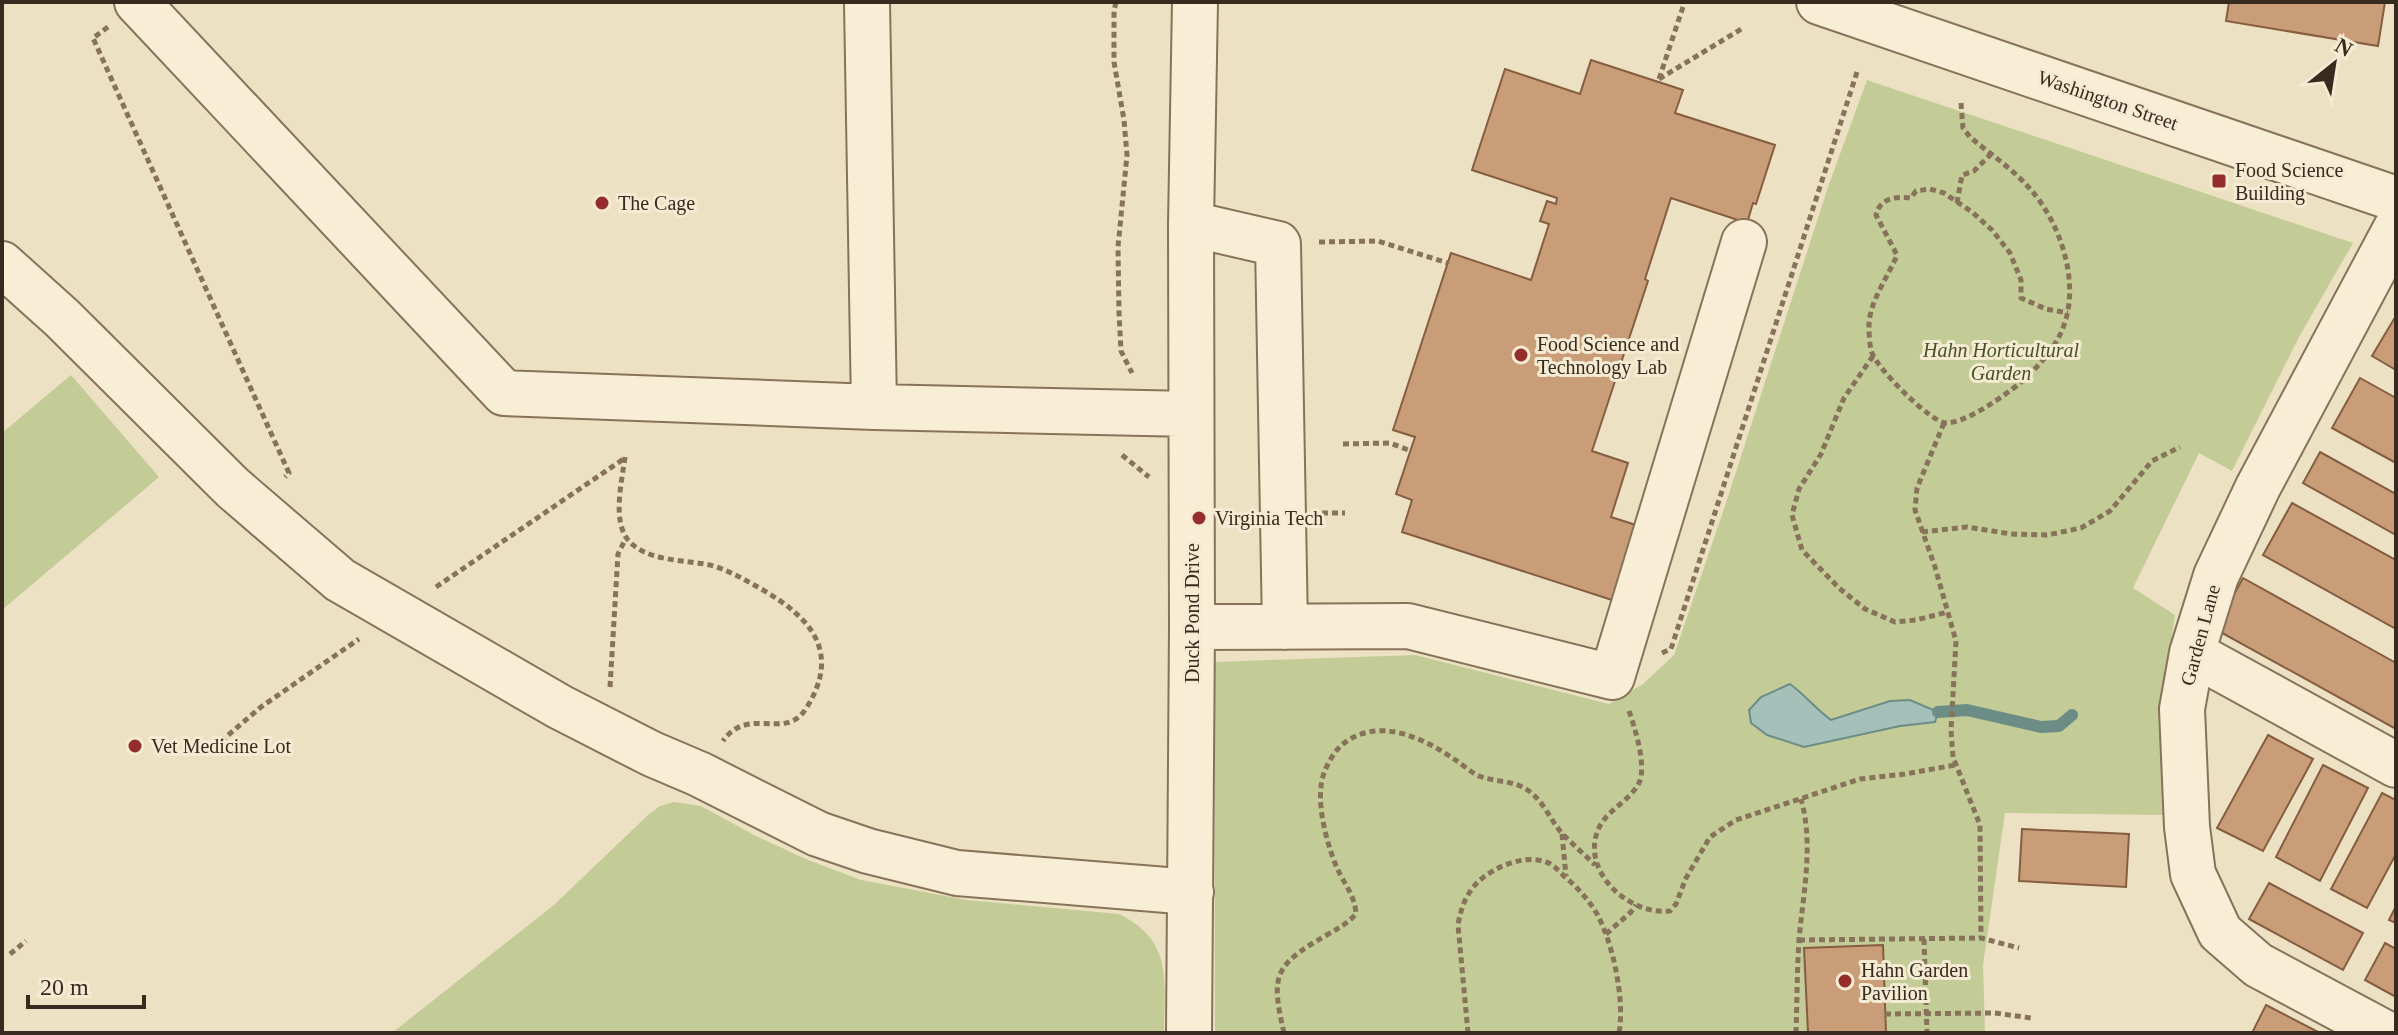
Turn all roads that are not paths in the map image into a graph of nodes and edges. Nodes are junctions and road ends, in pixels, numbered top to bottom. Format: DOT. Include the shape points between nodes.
graph roads {
  1 [pos="867,2"];
  2 [pos="1195,2"];
  3 [pos="1819,2"];
  4 [pos="123,14"];
  5 [pos="2396,199"];
  6 [pos="1191,224"];
  7 [pos="2396,228"];
  8 [pos="1744,242"];
  9 [pos="2,264"];
  10 [pos="874,407"];
  11 [pos="1191,414"];
  12 [pos="1192,627"];
  13 [pos="1285,627"];
  14 [pos="2192,653"];
  15 [pos="2396,765"];
  16 [pos="1191,892"];
  17 [pos="1189,1033"];
  18 [pos="2385,1033"];
  1 -- 10 [label="street"];
  2 -- 6 [label="street, Duck Pond Drive"];
  3 -- 5 [label="street, Washington Street"];
  4 -- 10 [label="street" via="504,393"];
  6 -- 11 [label="street, Duck Pond Drive"];
  6 -- 13 [label="street" via="1278,244"];
  7 -- 14 [label="street, Garden Lane" via="2258,487 2216,576"];
  8 -- 13 [label="street" via="1612,677 1408,626"];
  9 -- 16 [label="street" via="233,488 340,580 560,707 818,834 868,851 957,873"];
  10 -- 11 [label="street"];
  11 -- 12 [label="street, Duck Pond Drive"];
  12 -- 13 [label="street"];
  12 -- 16 [label="street, Duck Pond Drive"];
  14 -- 15 [label="street"];
  14 -- 18 [label="street, Garden Lane" via="2182,709 2187,827 2193,874 2220,932 2258,965"];
  16 -- 17 [label="street, Duck Pond Drive"];
}
